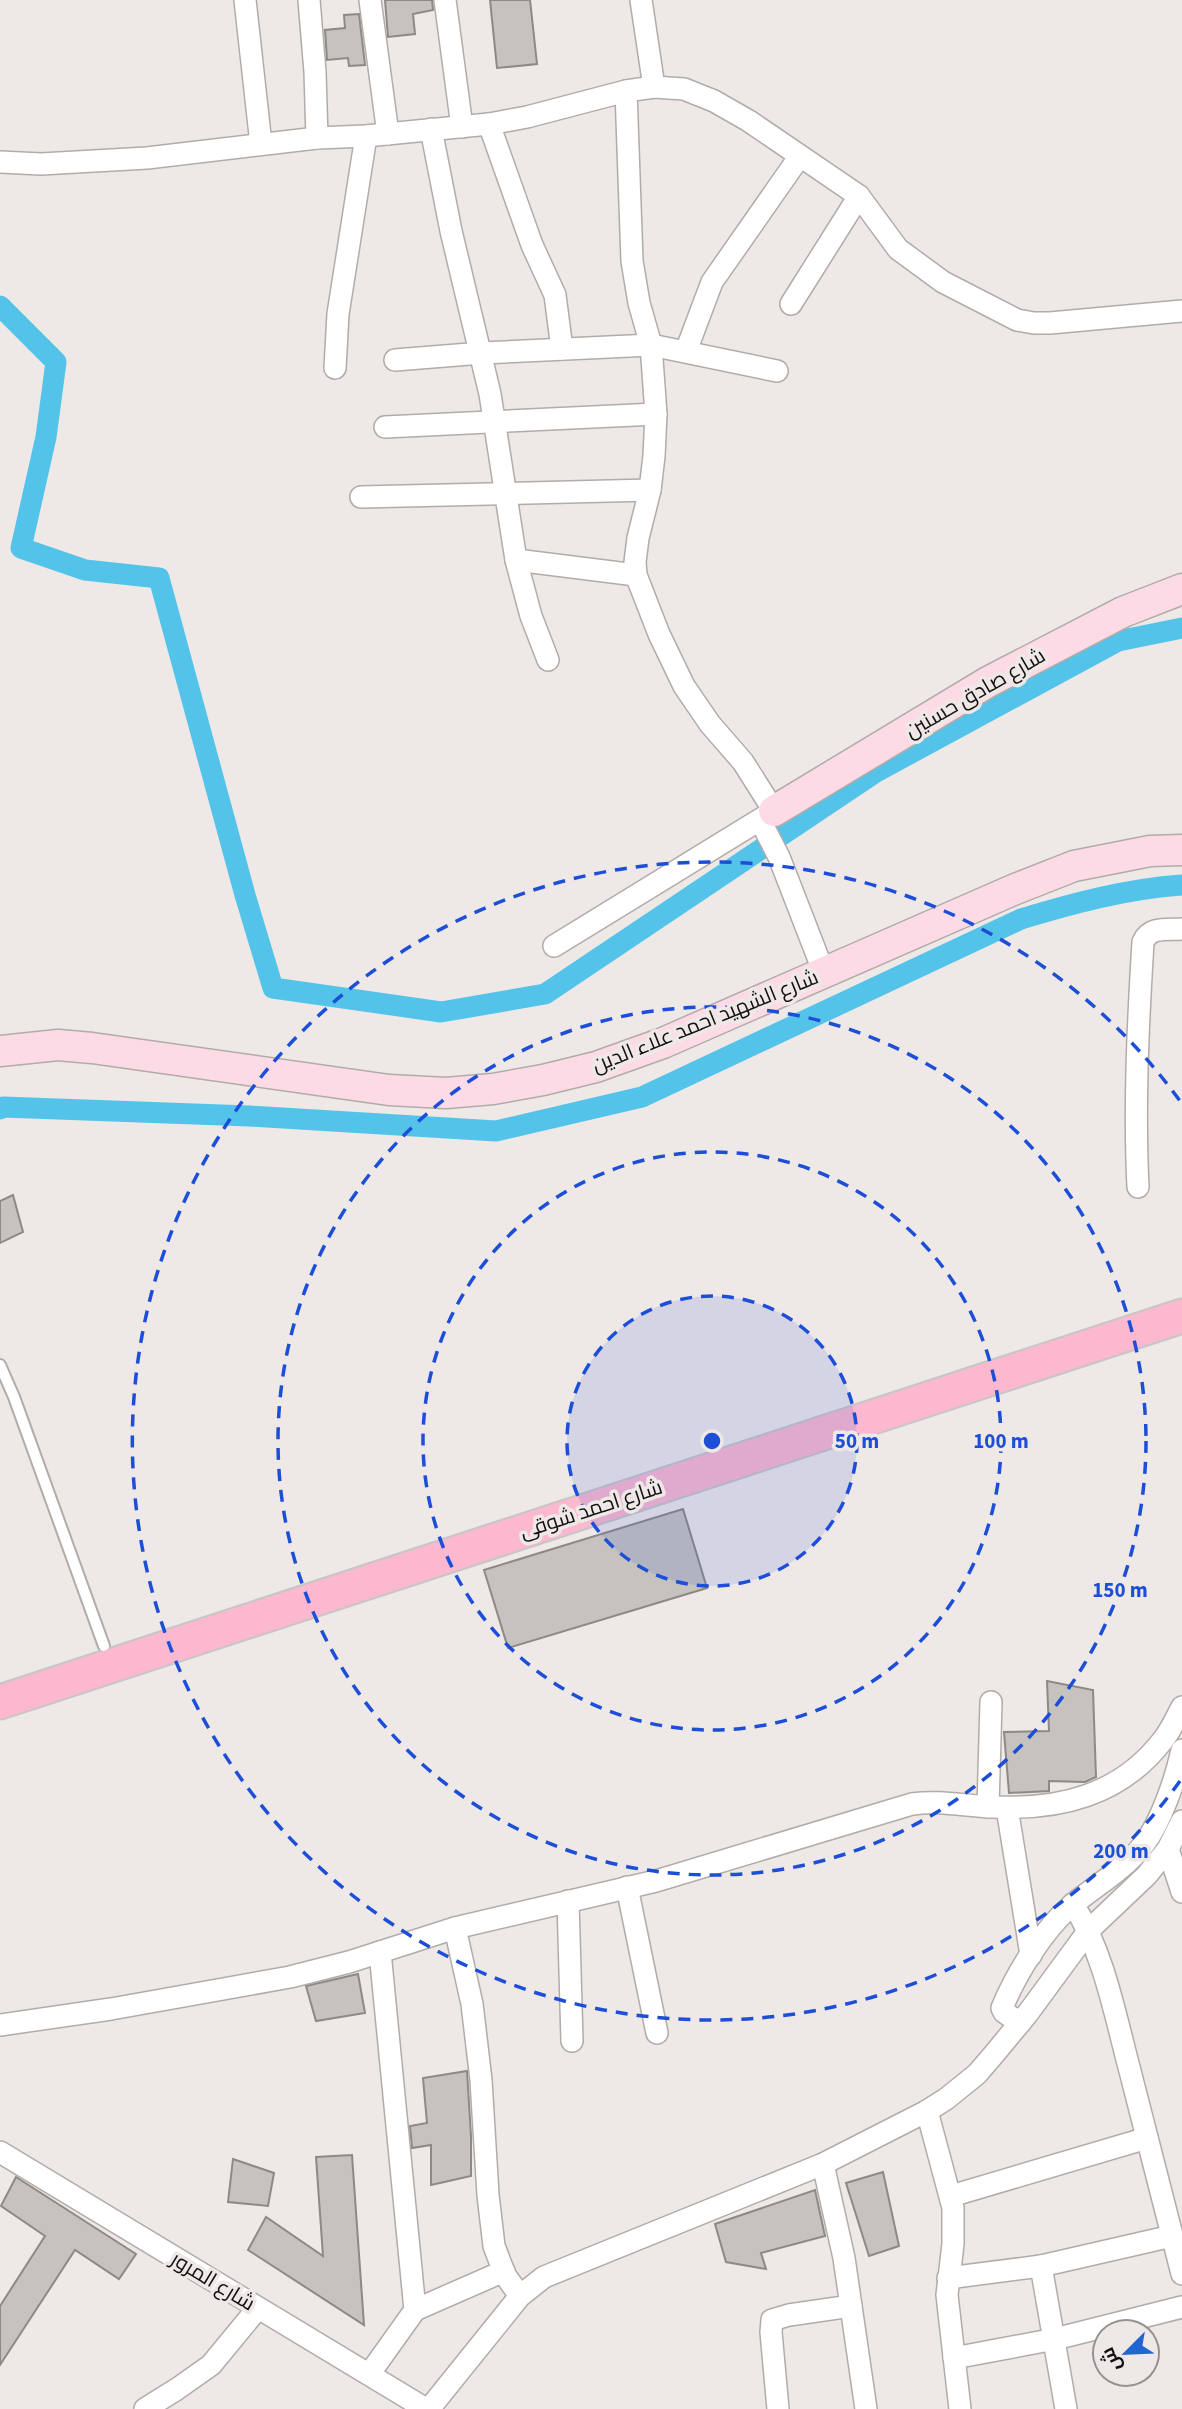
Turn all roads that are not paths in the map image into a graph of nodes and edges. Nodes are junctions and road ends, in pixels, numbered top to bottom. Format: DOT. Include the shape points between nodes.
graph roads {
  1 [pos="245,0"];
  2 [pos="309,0"];
  3 [pos="370,0"];
  4 [pos="445,0"];
  5 [pos="641,0"];
  6 [pos="654,87"];
  7 [pos="626,91"];
  8 [pos="489,124"];
  9 [pos="462,127"];
  10 [pos="431,129"];
  11 [pos="388,134"];
  12 [pos="366,136"];
  13 [pos="317,138"];
  14 [pos="261,144"];
  15 [pos="800,156"];
  16 [pos="0,162"];
  17 [pos="859,196"];
  18 [pos="791,304"];
  19 [pos="1182,311"];
  20 [pos="651,345"];
  21 [pos="562,349"];
  22 [pos="686,351"];
  23 [pos="482,353"];
  24 [pos="396,360"];
  25 [pos="335,368"];
  26 [pos="776,372"];
  27 [pos="656,414"];
  28 [pos="494,422"];
  29 [pos="385,427"];
  30 [pos="650,490"];
  31 [pos="504,494"];
  32 [pos="361,498"];
  33 [pos="516,560"];
  34 [pos="636,575"];
  35 [pos="1182,589"];
  36 [pos="548,660"];
  37 [pos="767,821"];
  38 [pos="1182,850"];
  39 [pos="1182,929"];
  40 [pos="554,946"];
  41 [pos="824,973"];
  42 [pos="0,1051"];
  43 [pos="1138,1187"];
  44 [pos="1182,1296"];
  45 [pos="1182,1315"];
  46 [pos="0,1366"];
  47 [pos="104,1646"];
  48 [pos="0,1679"];
  49 [pos="0,1702"];
  50 [pos="991,1702"];
  51 [pos="1182,1707"];
  52 [pos="1182,1751"];
  53 [pos="998,1807"];
  54 [pos="1182,1821"];
  55 [pos="1168,1849"];
  56 [pos="627,1887"];
  57 [pos="1182,1892"];
  58 [pos="568,1901"];
  59 [pos="1073,1905"];
  60 [pos="455,1928"];
  61 [pos="1089,1930"];
  62 [pos="380,1952"];
  63 [pos="1031,1955"];
  64 [pos="1020,2023"];
  65 [pos="0,2025"];
  66 [pos="657,2033"];
  67 [pos="572,2041"];
  68 [pos="927,2111"];
  69 [pos="1147,2138"];
  70 [pos="0,2152"];
  71 [pos="823,2164"];
  72 [pos="951,2196"];
  73 [pos="1172,2235"];
  74 [pos="1041,2266"];
  75 [pos="1182,2274"];
  76 [pos="948,2278"];
  77 [pos="511,2283"];
  78 [pos="852,2305"];
  79 [pos="1182,2307"];
  80 [pos="258,2308"];
  81 [pos="415,2310"];
  82 [pos="1055,2339"];
  83 [pos="954,2358"];
  84 [pos="373,2375"];
  85 [pos="416,2406"];
  86 [pos="145,2409"];
  87 [pos="778,2409"];
  88 [pos="866,2409"];
  89 [pos="960,2409"];
  90 [pos="1066,2409"];
  1 -- 14 [label="street"];
  2 -- 13 [label="street"];
  3 -- 11 [label="street"];
  4 -- 9 [label="street"];
  5 -- 6 [label="street"];
  6 -- 7 [label="street"];
  6 -- 15 [label="street" via="684,89 714,101"];
  7 -- 8 [label="street"];
  7 -- 20 [label="street" via="632,261"];
  8 -- 9 [label="street"];
  8 -- 21 [label="street" via="555,295"];
  9 -- 10 [label="street"];
  10 -- 11 [label="street"];
  10 -- 23 [label="street"];
  11 -- 12 [label="street"];
  12 -- 13 [label="street"];
  12 -- 25 [label="street" via="338,314"];
  13 -- 14 [label="street"];
  14 -- 16 [label="street" via="147,159"];
  15 -- 17 [label="street"];
  15 -- 22 [label="street" via="712,282"];
  17 -- 18 [label="street"];
  17 -- 19 [label="street" via="898,249 918,266 1017,320 1050,323"];
  20 -- 21 [label="street"];
  20 -- 22 [label="street"];
  20 -- 27 [label="street"];
  21 -- 23 [label="street"];
  22 -- 26 [label="street"];
  23 -- 24 [label="street"];
  23 -- 28 [label="street"];
  27 -- 28 [label="street"];
  27 -- 30 [label="street"];
  28 -- 29 [label="street"];
  28 -- 31 [label="street"];
  30 -- 31 [label="street"];
  30 -- 34 [label="street" via="638,538"];
  31 -- 32 [label="street"];
  31 -- 33 [label="street"];
  33 -- 34 [label="street"];
  33 -- 36 [label="street"];
  34 -- 37 [label="street" via="684,686 743,762"];
  35 -- 37 [label="main road, شارع صادق حسنين" via="1123,612 988,682"];
  37 -- 40 [label="street"];
  37 -- 41 [label="street"];
  38 -- 41 [label="main road, شارع الشهيد احمد علاء الدين" via="1150,851 1074,866"];
  39 -- 43 [label="street" via="1151,931 1143,942 1136,1049"];
  41 -- 42 [label="main road, شارع الشهيد احمد علاء الدين" via="629,1056 493,1089 446,1093 347,1086 58,1045"];
  44 -- 47 [label="main road, شارع احمد شوقى"];
  45 -- 49 [label="main road, شارع احمد شوقى"];
  46 -- 47 [label="lane"];
  47 -- 48 [label="main road, شارع احمد شوقى"];
  50 -- 53 [label="street"];
  51 -- 53 [label="street" via="1158,1747 1116,1783 1080,1800"];
  52 -- 59 [label="street" via="1145,1843"];
  53 -- 56 [label="street" via="912,1804"];
  53 -- 63 [label="street"];
  54 -- 55 [label="street"];
  55 -- 57 [label="street"];
  55 -- 61 [label="street"];
  56 -- 58 [label="street"];
  56 -- 66 [label="street"];
  58 -- 60 [label="street"];
  58 -- 67 [label="street"];
  59 -- 61 [label="street"];
  59 -- 63 [label="street"];
  60 -- 62 [label="street"];
  60 -- 77 [label="street" via="472,2004 494,2246"];
  61 -- 64 [label="street"];
  61 -- 69 [label="street"];
  62 -- 65 [label="street" via="218,1992"];
  62 -- 81 [label="street"];
  63 -- 64 [label="street" via="1003,2006 1004,2012"];
  64 -- 68 [label="street" via="977,2074"];
  68 -- 71 [label="street"];
  68 -- 72 [label="street"];
  69 -- 72 [label="street"];
  69 -- 73 [label="street"];
  70 -- 80 [label="street, شارع المرور"];
  71 -- 77 [label="street" via="558,2270 530,2286"];
  71 -- 78 [label="street"];
  72 -- 76 [label="street" via="954,2221"];
  73 -- 74 [label="street"];
  73 -- 75 [label="street"];
  74 -- 76 [label="street"];
  74 -- 82 [label="street"];
  76 -- 83 [label="street"];
  77 -- 81 [label="street"];
  77 -- 85 [label="street"];
  78 -- 87 [label="street" via="772,2320"];
  78 -- 88 [label="street"];
  79 -- 82 [label="street"];
  80 -- 84 [label="street, شارع المرور"];
  80 -- 86 [label="street" via="211,2365"];
  81 -- 84 [label="street"];
  82 -- 83 [label="street"];
  82 -- 90 [label="street"];
  83 -- 89 [label="street"];
  84 -- 85 [label="street, شارع المرور"];
}
